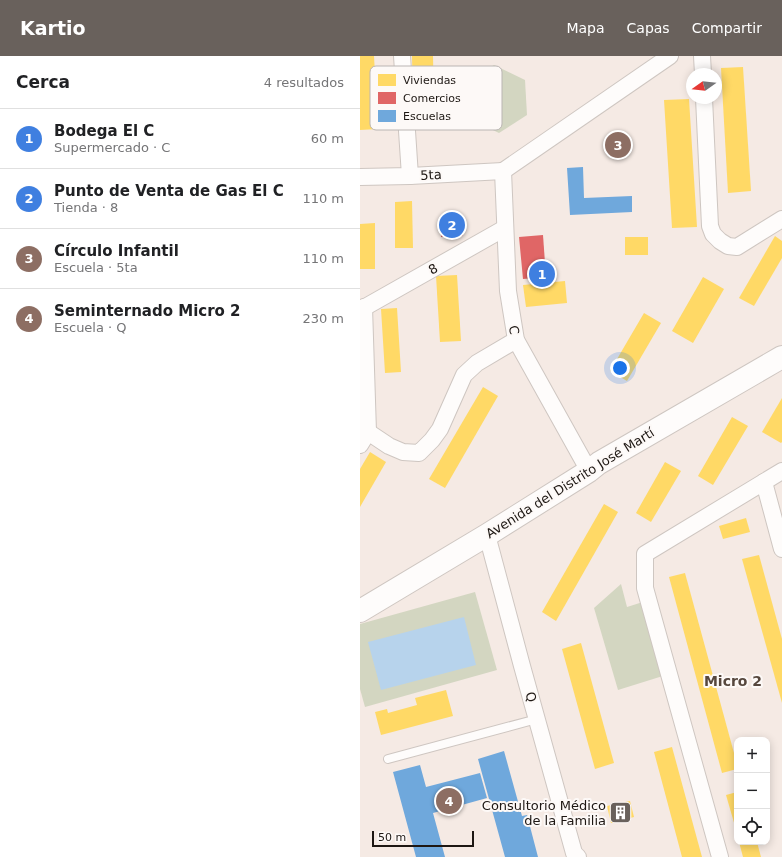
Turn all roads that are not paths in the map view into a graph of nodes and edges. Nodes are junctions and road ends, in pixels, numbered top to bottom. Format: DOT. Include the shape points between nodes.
graph roads {
  1 [pos="402,56"];
  2 [pos="670,56"];
  3 [pos="702,56"];
  4 [pos="403,66"];
  5 [pos="703,68"];
  6 [pos="704,104"];
  7 [pos="407,130"];
  8 [pos="503,171"];
  9 [pos="410,176"];
  10 [pos="360,177"];
  11 [pos="782,219"];
  12 [pos="505,228"];
  13 [pos="362,309"];
  14 [pos="516,340"];
  15 [pos="782,357"];
  16 [pos="364,438"];
  17 [pos="589,471"];
  18 [pos="782,471"];
  19 [pos="764,482"];
  20 [pos="487,535"];
  21 [pos="782,549"];
  22 [pos="360,611"];
  23 [pos="537,719"];
  24 [pos="388,759"];
  25 [pos="578,857"];
  26 [pos="720,857"];
  1 -- 4 [label="street"];
  2 -- 8 [label="street"];
  3 -- 5 [label="street"];
  6 -- 11 [label="street" via="710,226 713,234 728,246 737,247"];
  7 -- 9 [label="street"];
  8 -- 9 [label="street, 5ta"];
  8 -- 12 [label="street, C"];
  9 -- 10 [label="street, 5ta"];
  12 -- 13 [label="street, 8"];
  12 -- 14 [label="street, C" via="508,291"];
  13 -- 16 [label="street"];
  14 -- 16 [label="street" via="477,363 464,375 440,429 419,452 403,452"];
  14 -- 17 [label="street, C"];
  15 -- 17 [label="main road, Avenida del Distrito José Martí"];
  17 -- 20 [label="main road, Avenida del Distrito José Martí"];
  18 -- 19 [label="street"];
  19 -- 21 [label="street"];
  19 -- 26 [label="street" via="645,554 643,589"];
  20 -- 22 [label="main road, Avenida del Distrito José Martí"];
  20 -- 23 [label="street, Q"];
  23 -- 24 [label="lane"];
  23 -- 25 [label="street, Q" via="574,853"];
}
